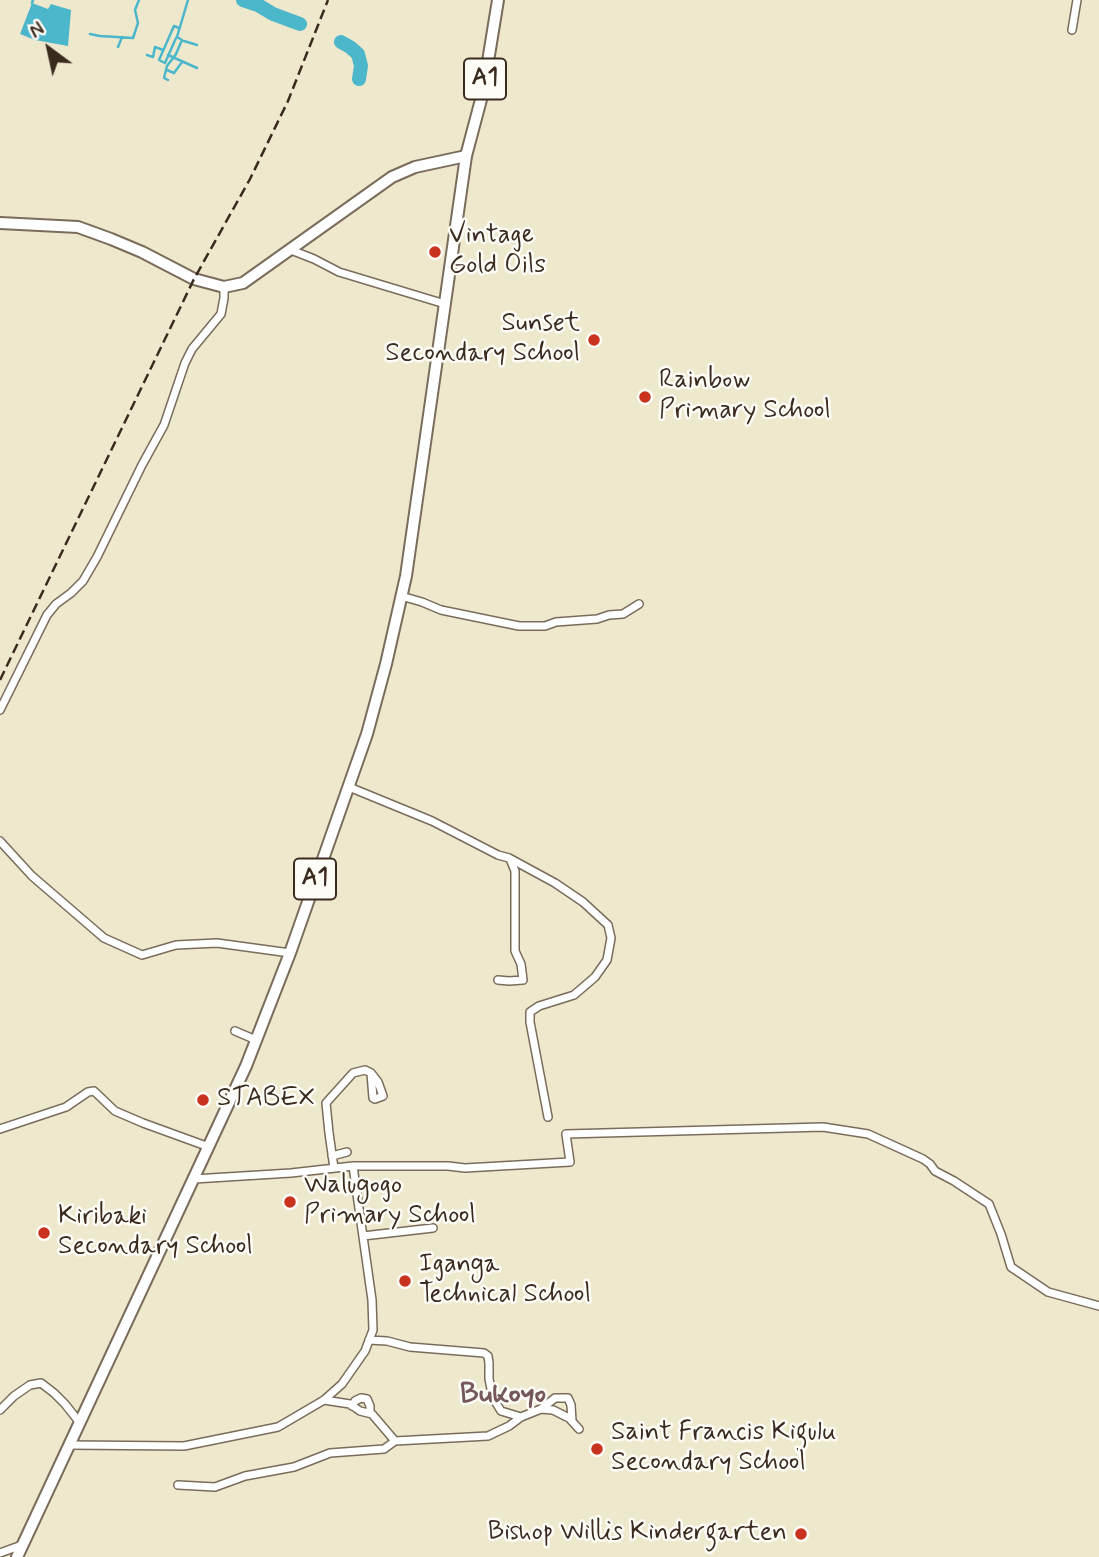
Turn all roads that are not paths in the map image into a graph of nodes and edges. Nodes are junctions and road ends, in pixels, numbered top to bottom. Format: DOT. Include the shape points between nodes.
graph roads {
  1 [pos="498,0"];
  2 [pos="1077,0"];
  3 [pos="1072,30"];
  4 [pos="466,156"];
  5 [pos="0,223"];
  6 [pos="291,250"];
  7 [pos="224,287"];
  8 [pos="445,304"];
  9 [pos="401,596"];
  10 [pos="639,604"];
  11 [pos="0,710"];
  12 [pos="349,786"];
  13 [pos="0,841"];
  14 [pos="509,858"];
  15 [pos="290,953"];
  16 [pos="498,980"];
  17 [pos="235,1031"];
  18 [pos="256,1040"];
  19 [pos="371,1073"];
  20 [pos="548,1117"];
  21 [pos="0,1129"];
  22 [pos="209,1147"];
  23 [pos="347,1152"];
  24 [pos="332,1156"];
  25 [pos="353,1166"];
  26 [pos="334,1168"];
  27 [pos="194,1179"];
  28 [pos="433,1228"];
  29 [pos="363,1236"];
  30 [pos="1099,1306"];
  31 [pos="369,1340"];
  32 [pos="324,1400"];
  33 [pos="352,1406"];
  34 [pos="541,1409"];
  35 [pos="0,1410"];
  36 [pos="370,1413"];
  37 [pos="521,1417"];
  38 [pos="572,1421"];
  39 [pos="79,1423"];
  40 [pos="579,1429"];
  41 [pos="394,1441"];
  42 [pos="69,1445"];
  43 [pos="178,1485"];
  44 [pos="22,1545"];
  45 [pos="0,1553"];
  46 [pos="17,1557"];
  1 -- 4 [label="main road, A1" via="483,92"];
  2 -- 3 [label="street"];
  4 -- 6 [label="main road" via="415,166 392,177"];
  4 -- 8 [label="main road, A1"];
  5 -- 7 [label="main road" via="78,228 122,243 194,279"];
  6 -- 7 [label="main road" via="243,283"];
  6 -- 8 [label="street" via="339,272"];
  7 -- 11 [label="street" via="221,314 192,349 164,425 97,558 83,581 47,615"];
  8 -- 9 [label="main road, A1"];
  9 -- 10 [label="street" via="441,610 519,626 597,620 623,614"];
  9 -- 12 [label="main road, A1" via="367,734"];
  12 -- 14 [label="street"];
  12 -- 15 [label="main road, A1"];
  13 -- 15 [label="street" via="32,876 104,938 142,956 176,946 217,943"];
  14 -- 16 [label="street" via="515,871 515,951 523,980"];
  14 -- 20 [label="street" via="583,902 608,925 611,938 607,960 595,977 574,995 530,1012"];
  15 -- 18 [label="main road, A1"];
  17 -- 18 [label="street"];
  18 -- 22 [label="main road, A1"];
  19 -- 24 [label="street" via="353,1073 326,1102"];
  21 -- 22 [label="street" via="66,1107 94,1091 115,1111"];
  22 -- 27 [label="main road, A1"];
  23 -- 24 [label="street"];
  24 -- 26 [label="street"];
  25 -- 26 [label="street"];
  25 -- 29 [label="street"];
  25 -- 30 [label="street" via="465,1168 570,1163 566,1134 823,1127 868,1134 923,1159 989,1204 1011,1267 1048,1292"];
  26 -- 27 [label="street"];
  27 -- 39 [label="main road, A1"];
  28 -- 29 [label="street"];
  29 -- 31 [label="street" via="372,1300"];
  31 -- 32 [label="street" via="342,1384"];
  31 -- 37 [label="street" via="484,1353 501,1411"];
  32 -- 33 [label="street"];
  32 -- 42 [label="street" via="278,1427 184,1446"];
  33 -- 36 [label="street"];
  33 -- 36 [label="street" via="361,1398 368,1399"];
  34 -- 37 [label="street"];
  34 -- 38 [label="street"];
  34 -- 38 [label="street" via="555,1398 568,1398"];
  35 -- 39 [label="street" via="30,1385 41,1383"];
  36 -- 41 [label="street"];
  37 -- 41 [label="street" via="488,1436"];
  38 -- 40 [label="street"];
  39 -- 42 [label="main road, A1"];
  41 -- 43 [label="street" via="384,1449 330,1454 215,1486"];
  42 -- 44 [label="main road, A1"];
  44 -- 45 [label="street"];
  44 -- 46 [label="main road, A1"];
}
